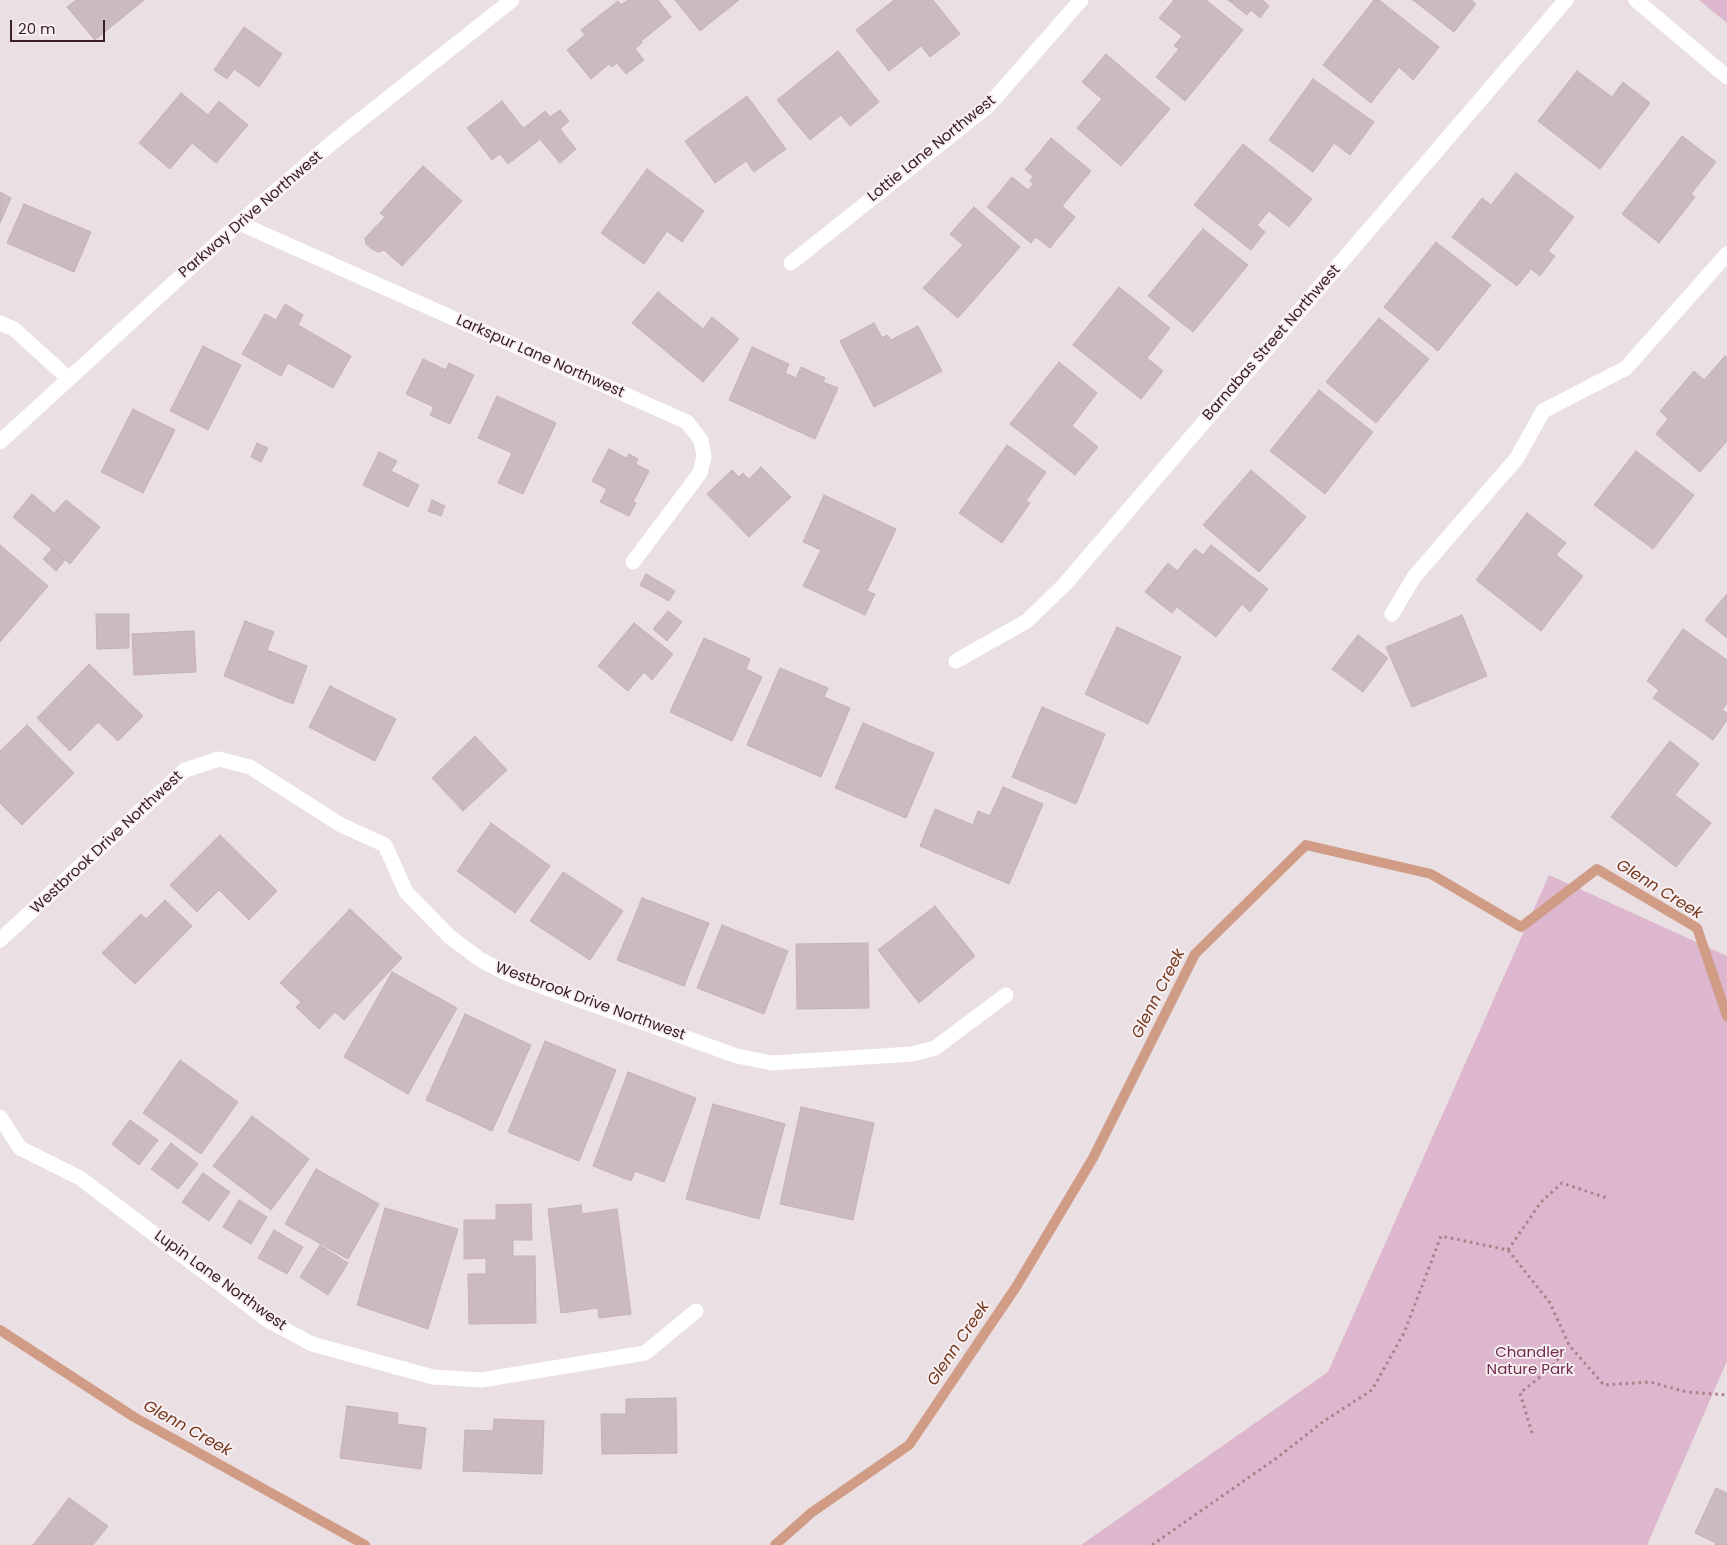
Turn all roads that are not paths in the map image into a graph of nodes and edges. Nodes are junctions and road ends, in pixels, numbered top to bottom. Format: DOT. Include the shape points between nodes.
graph roads {
  1 [pos="512,0"];
  2 [pos="1081,0"];
  3 [pos="1566,0"];
  4 [pos="1636,0"];
  5 [pos="1727,77"];
  6 [pos="239,223"];
  7 [pos="1727,254"];
  8 [pos="790,263"];
  9 [pos="0,323"];
  10 [pos="68,378"];
  11 [pos="0,442"];
  12 [pos="633,562"];
  13 [pos="1392,614"];
  14 [pos="956,661"];
  15 [pos="0,940"];
  16 [pos="1006,995"];
  17 [pos="0,1117"];
  18 [pos="696,1311"];
  1 -- 6 [label="street, Parkway Drive Northwest" via="334,141"];
  2 -- 8 [label="street, Lottie Lane Northwest" via="988,106"];
  3 -- 14 [label="street, Barnabas Street Northwest" via="1065,584 1027,621"];
  4 -- 5 [label="street"];
  6 -- 10 [label="street, Parkway Drive Northwest"];
  6 -- 12 [label="street, Larkspur Lane Northwest" via="687,422 701,440 704,457 700,473"];
  7 -- 13 [label="street" via="1626,368 1543,411 1517,458 1414,577"];
  9 -- 10 [label="street" via="14,329"];
  10 -- 11 [label="street, Parkway Drive Northwest"];
  15 -- 16 [label="street, Westbrook Drive Northwest" via="185,770 219,759 250,767 341,825 385,845 406,892 450,937 481,960 510,975 737,1056 772,1063 912,1054 935,1048"];
  17 -- 18 [label="street, Lupin Lane Northwest" via="20,1148 80,1178 270,1322 312,1344 432,1377 481,1380 645,1352"];
}
